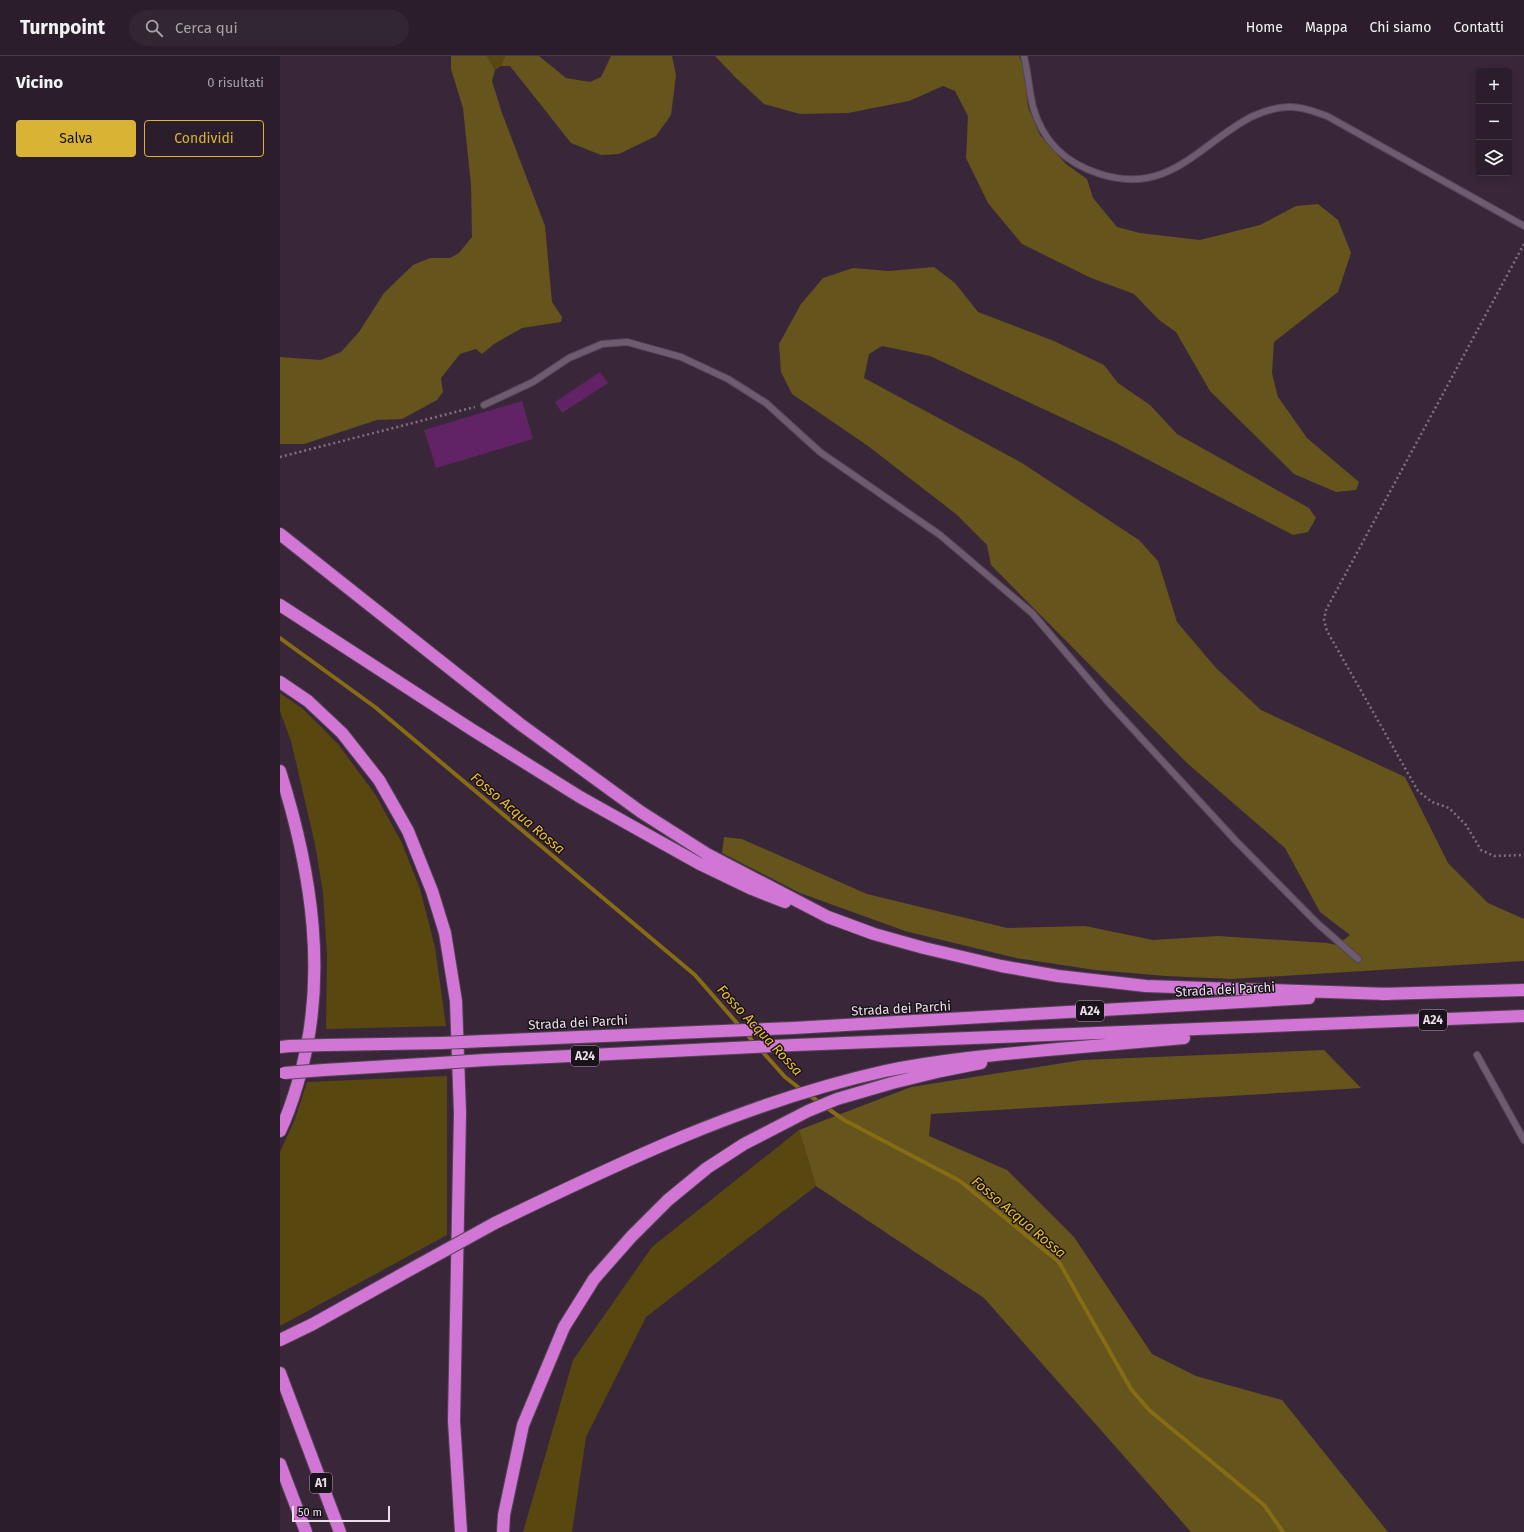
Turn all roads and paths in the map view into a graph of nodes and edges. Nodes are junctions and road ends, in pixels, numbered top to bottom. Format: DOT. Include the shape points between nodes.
graph roads {
  1 [pos="1024,56"];
  2 [pos="1524,226"];
  3 [pos="1524,244"];
  4 [pos="484,405"];
  5 [pos="280,457"];
  6 [pos="280,534"];
  7 [pos="280,605"];
  8 [pos="280,682"];
  9 [pos="280,771"];
  10 [pos="1524,855"];
  11 [pos="828,917"];
  12 [pos="1358,958"];
  13 [pos="1524,990"];
  14 [pos="1388,994"];
  15 [pos="1524,1016"];
  16 [pos="1342,1024"];
  17 [pos="1099,1045"];
  18 [pos="285,1047"];
  19 [pos="1477,1055"];
  20 [pos="282,1073"];
  21 [pos="280,1130"];
  22 [pos="1524,1140"];
  23 [pos="280,1340"];
  24 [pos="280,1374"];
  25 [pos="280,1464"];
  26 [pos="306,1532"];
  27 [pos="340,1532"];
  28 [pos="461,1532"];
  29 [pos="503,1532"];
  1 -- 2 [label="lane" via="1033,106 1044,135 1064,156 1096,173 1130,179 1165,173 1185,164 1228,130 1259,113 1276,108 1302,108 1327,116"];
  3 -- 10 [label="path" via="1329,604 1324,620 1327,631 1418,791 1432,802 1449,808 1466,825 1481,850 1494,856"];
  4 -- 5 [label="path"];
  4 -- 12 [label="lane" via="533,382 569,358 602,344 627,342 681,357 728,379 766,404 820,452 940,535 1032,613 1108,702 1236,841 1317,923"];
  6 -- 11 [label="highway" via="509,716 640,812 708,854"];
  7 -- 11 [label="highway" via="506,752 632,827 752,889"];
  8 -- 28 [label="highway" via="308,701 342,733 379,780 408,831 432,891 445,933 456,1001 460,1113 454,1421"];
  9 -- 21 [label="highway" via="308,883 315,963 312,1024 304,1063"];
  11 -- 14 [label="highway" via="874,934 924,948 1001,966 1066,977 1146,986"];
  13 -- 14 [label="highway, Strada dei Parchi / A24"];
  14 -- 18 [label="highway, Strada dei Parchi / A24, bridge" via="793,1028"];
  15 -- 16 [label="highway, A24"];
  16 -- 17 [label="highway"];
  16 -- 20 [label="highway, A24, bridge" via="795,1045"];
  17 -- 23 [label="highway, bridge" via="956,1058 885,1071 828,1085 748,1110 621,1162 495,1223"];
  17 -- 29 [label="highway" via="941,1071 837,1099 744,1144 708,1168 668,1200 594,1279 564,1327 523,1424 504,1515"];
  19 -- 22 [label="lane"];
  24 -- 27 [label="highway, A1"];
  25 -- 26 [label="highway, A1"];
}
